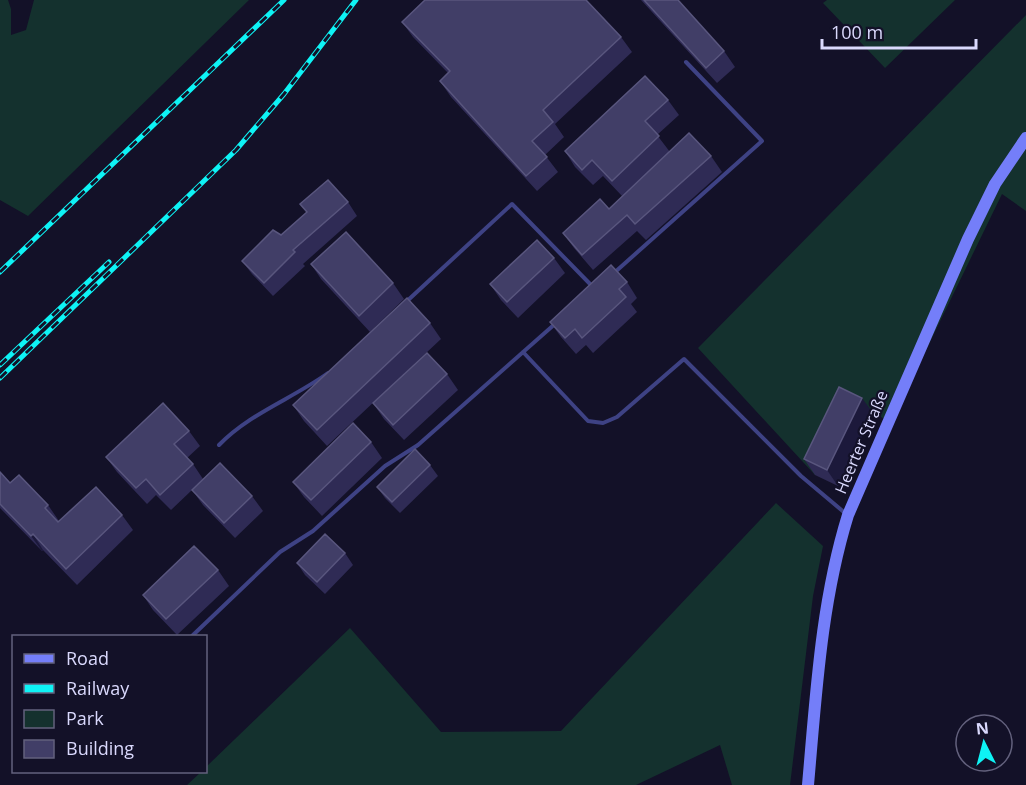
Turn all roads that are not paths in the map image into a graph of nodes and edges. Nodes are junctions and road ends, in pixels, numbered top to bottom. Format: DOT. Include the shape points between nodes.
graph roads {
  1 [pos="686,62"];
  2 [pos="1026,138"];
  3 [pos="613,274"];
  4 [pos="595,289"];
  5 [pos="405,304"];
  6 [pos="559,320"];
  7 [pos="523,352"];
  8 [pos="331,371"];
  9 [pos="219,445"];
  10 [pos="848,515"];
  11 [pos="193,635"];
  12 [pos="808,785"];
  1 -- 3 [label="lane" via="762,141"];
  2 -- 10 [label="main road, Heerter Straße" via="995,183 968,239"];
  4 -- 5 [label="lane" via="512,204"];
  6 -- 7 [label="lane"];
  7 -- 10 [label="lane" via="588,421 603,423 616,417 684,359 801,476"];
  7 -- 11 [label="lane" via="418,445 385,466 313,531 280,552"];
  8 -- 9 [label="lane" via="258,413"];
  10 -- 12 [label="main road, Heerter Straße" via="827,602"];
}
